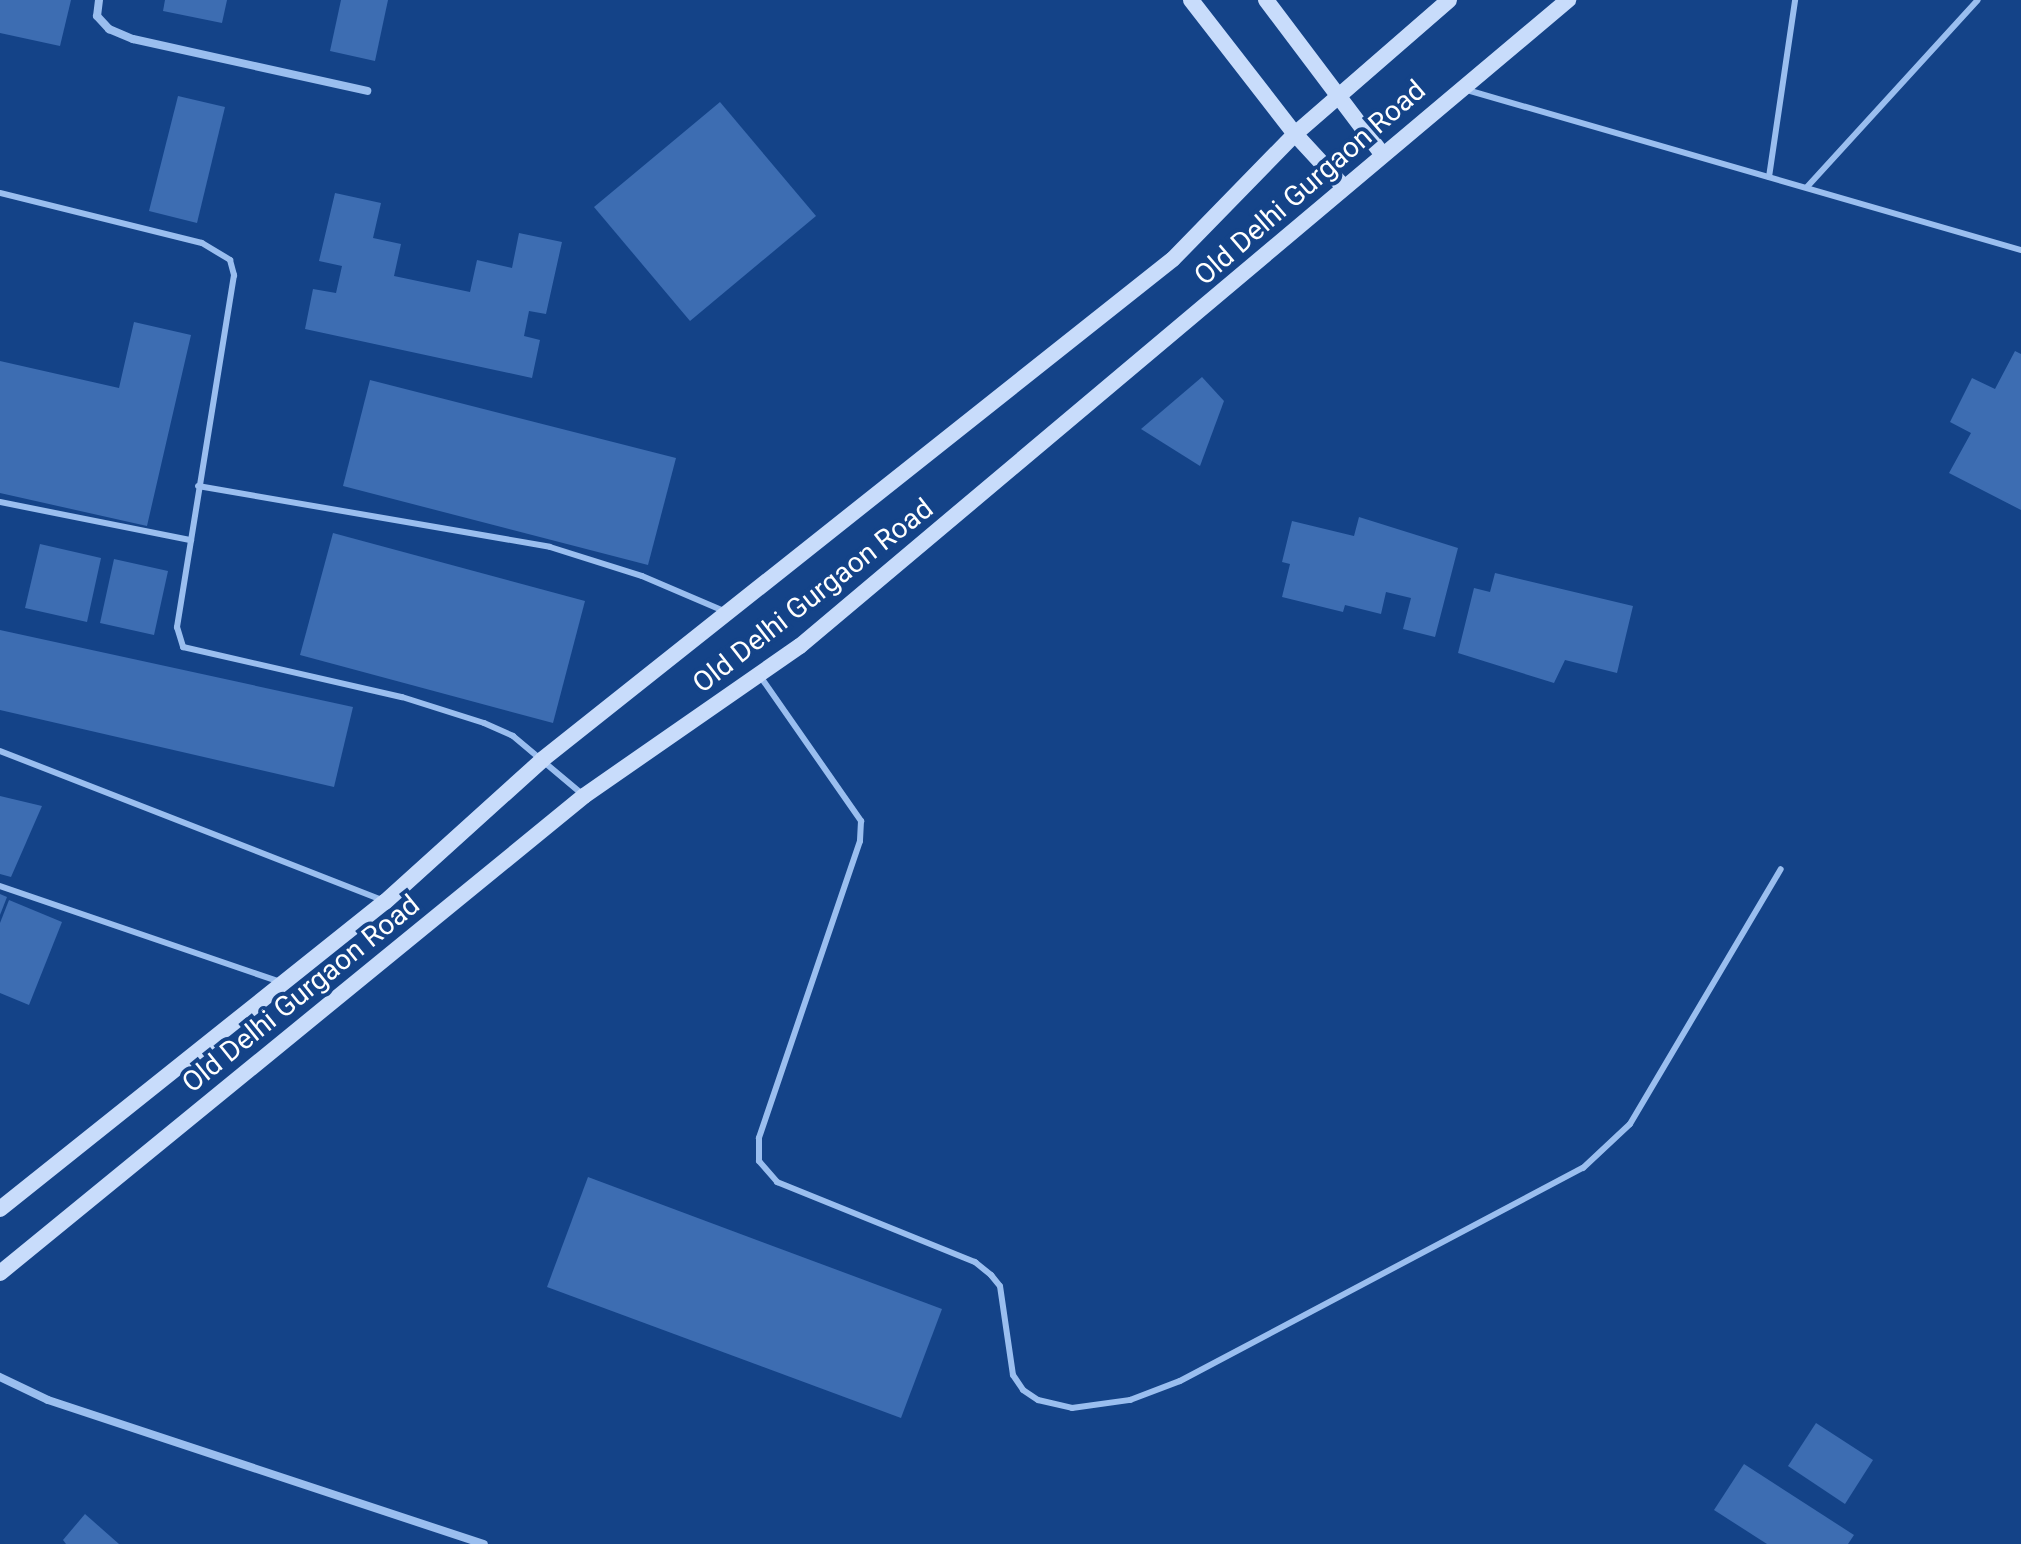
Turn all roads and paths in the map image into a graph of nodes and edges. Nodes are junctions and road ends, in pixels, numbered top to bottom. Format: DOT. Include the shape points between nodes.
graph roads {
  1 [pos="99,0"];
  2 [pos="1191,0"];
  3 [pos="1266,0"];
  4 [pos="1449,0"];
  5 [pos="1568,0"];
  6 [pos="1795,0"];
  7 [pos="1978,0"];
  8 [pos="1459,88"];
  9 [pos="367,91"];
  10 [pos="1338,95"];
  11 [pos="1295,134"];
  12 [pos="1382,154"];
  13 [pos="1769,177"];
  14 [pos="1342,185"];
  15 [pos="1807,187"];
  16 [pos="0,193"];
  17 [pos="2021,250"];
  18 [pos="198,486"];
  19 [pos="0,502"];
  20 [pos="191,540"];
  21 [pos="729,614"];
  22 [pos="760,676"];
  23 [pos="0,751"];
  24 [pos="543,759"];
  25 [pos="584,796"];
  26 [pos="1781,869"];
  27 [pos="0,886"];
  28 [pos="385,902"];
  29 [pos="283,982"];
  30 [pos="0,1209"];
  31 [pos="0,1273"];
  32 [pos="0,1377"];
  33 [pos="484,1544"];
  1 -- 9 [label="street" via="97,16 109,29 133,39"];
  2 -- 11 [label="main road"];
  3 -- 10 [label="main road"];
  4 -- 10 [label="main road, Old Delhi Gurgaon Road"];
  5 -- 8 [label="main road, Old Delhi Gurgaon Road"];
  6 -- 13 [label="lane"];
  7 -- 15 [label="lane"];
  8 -- 12 [label="main road, Old Delhi Gurgaon Road"];
  8 -- 13 [label="lane"];
  10 -- 11 [label="main road, Old Delhi Gurgaon Road"];
  10 -- 12 [label="main road"];
  11 -- 14 [label="main road"];
  11 -- 21 [label="main road, Old Delhi Gurgaon Road" via="1173,259"];
  12 -- 14 [label="main road, Old Delhi Gurgaon Road"];
  13 -- 15 [label="lane"];
  14 -- 22 [label="main road, Old Delhi Gurgaon Road" via="1245,275"];
  15 -- 17 [label="lane"];
  16 -- 18 [label="lane" via="202,243 230,260 234,275"];
  18 -- 20 [label="lane"];
  18 -- 21 [label="lane" via="550,547 642,576"];
  19 -- 20 [label="lane"];
  20 -- 24 [label="lane" via="177,627 183,647 402,697 513,736"];
  21 -- 24 [label="main road, Old Delhi Gurgaon Road"];
  22 -- 25 [label="main road, Old Delhi Gurgaon Road"];
  22 -- 26 [label="lane" via="861,821 860,841 759,1138 759,1161 777,1182 975,1262 1000,1286 1013,1375 1023,1390 1072,1408 1130,1400 1180,1381 1583,1168 1630,1124"];
  23 -- 28 [label="lane"];
  24 -- 25 [label="lane"];
  24 -- 28 [label="main road, Old Delhi Gurgaon Road"];
  25 -- 31 [label="main road, Old Delhi Gurgaon Road"];
  27 -- 29 [label="lane"];
  28 -- 29 [label="main road, Old Delhi Gurgaon Road"];
  29 -- 30 [label="main road, Old Delhi Gurgaon Road"];
  32 -- 33 [label="street" via="48,1400"];
}
